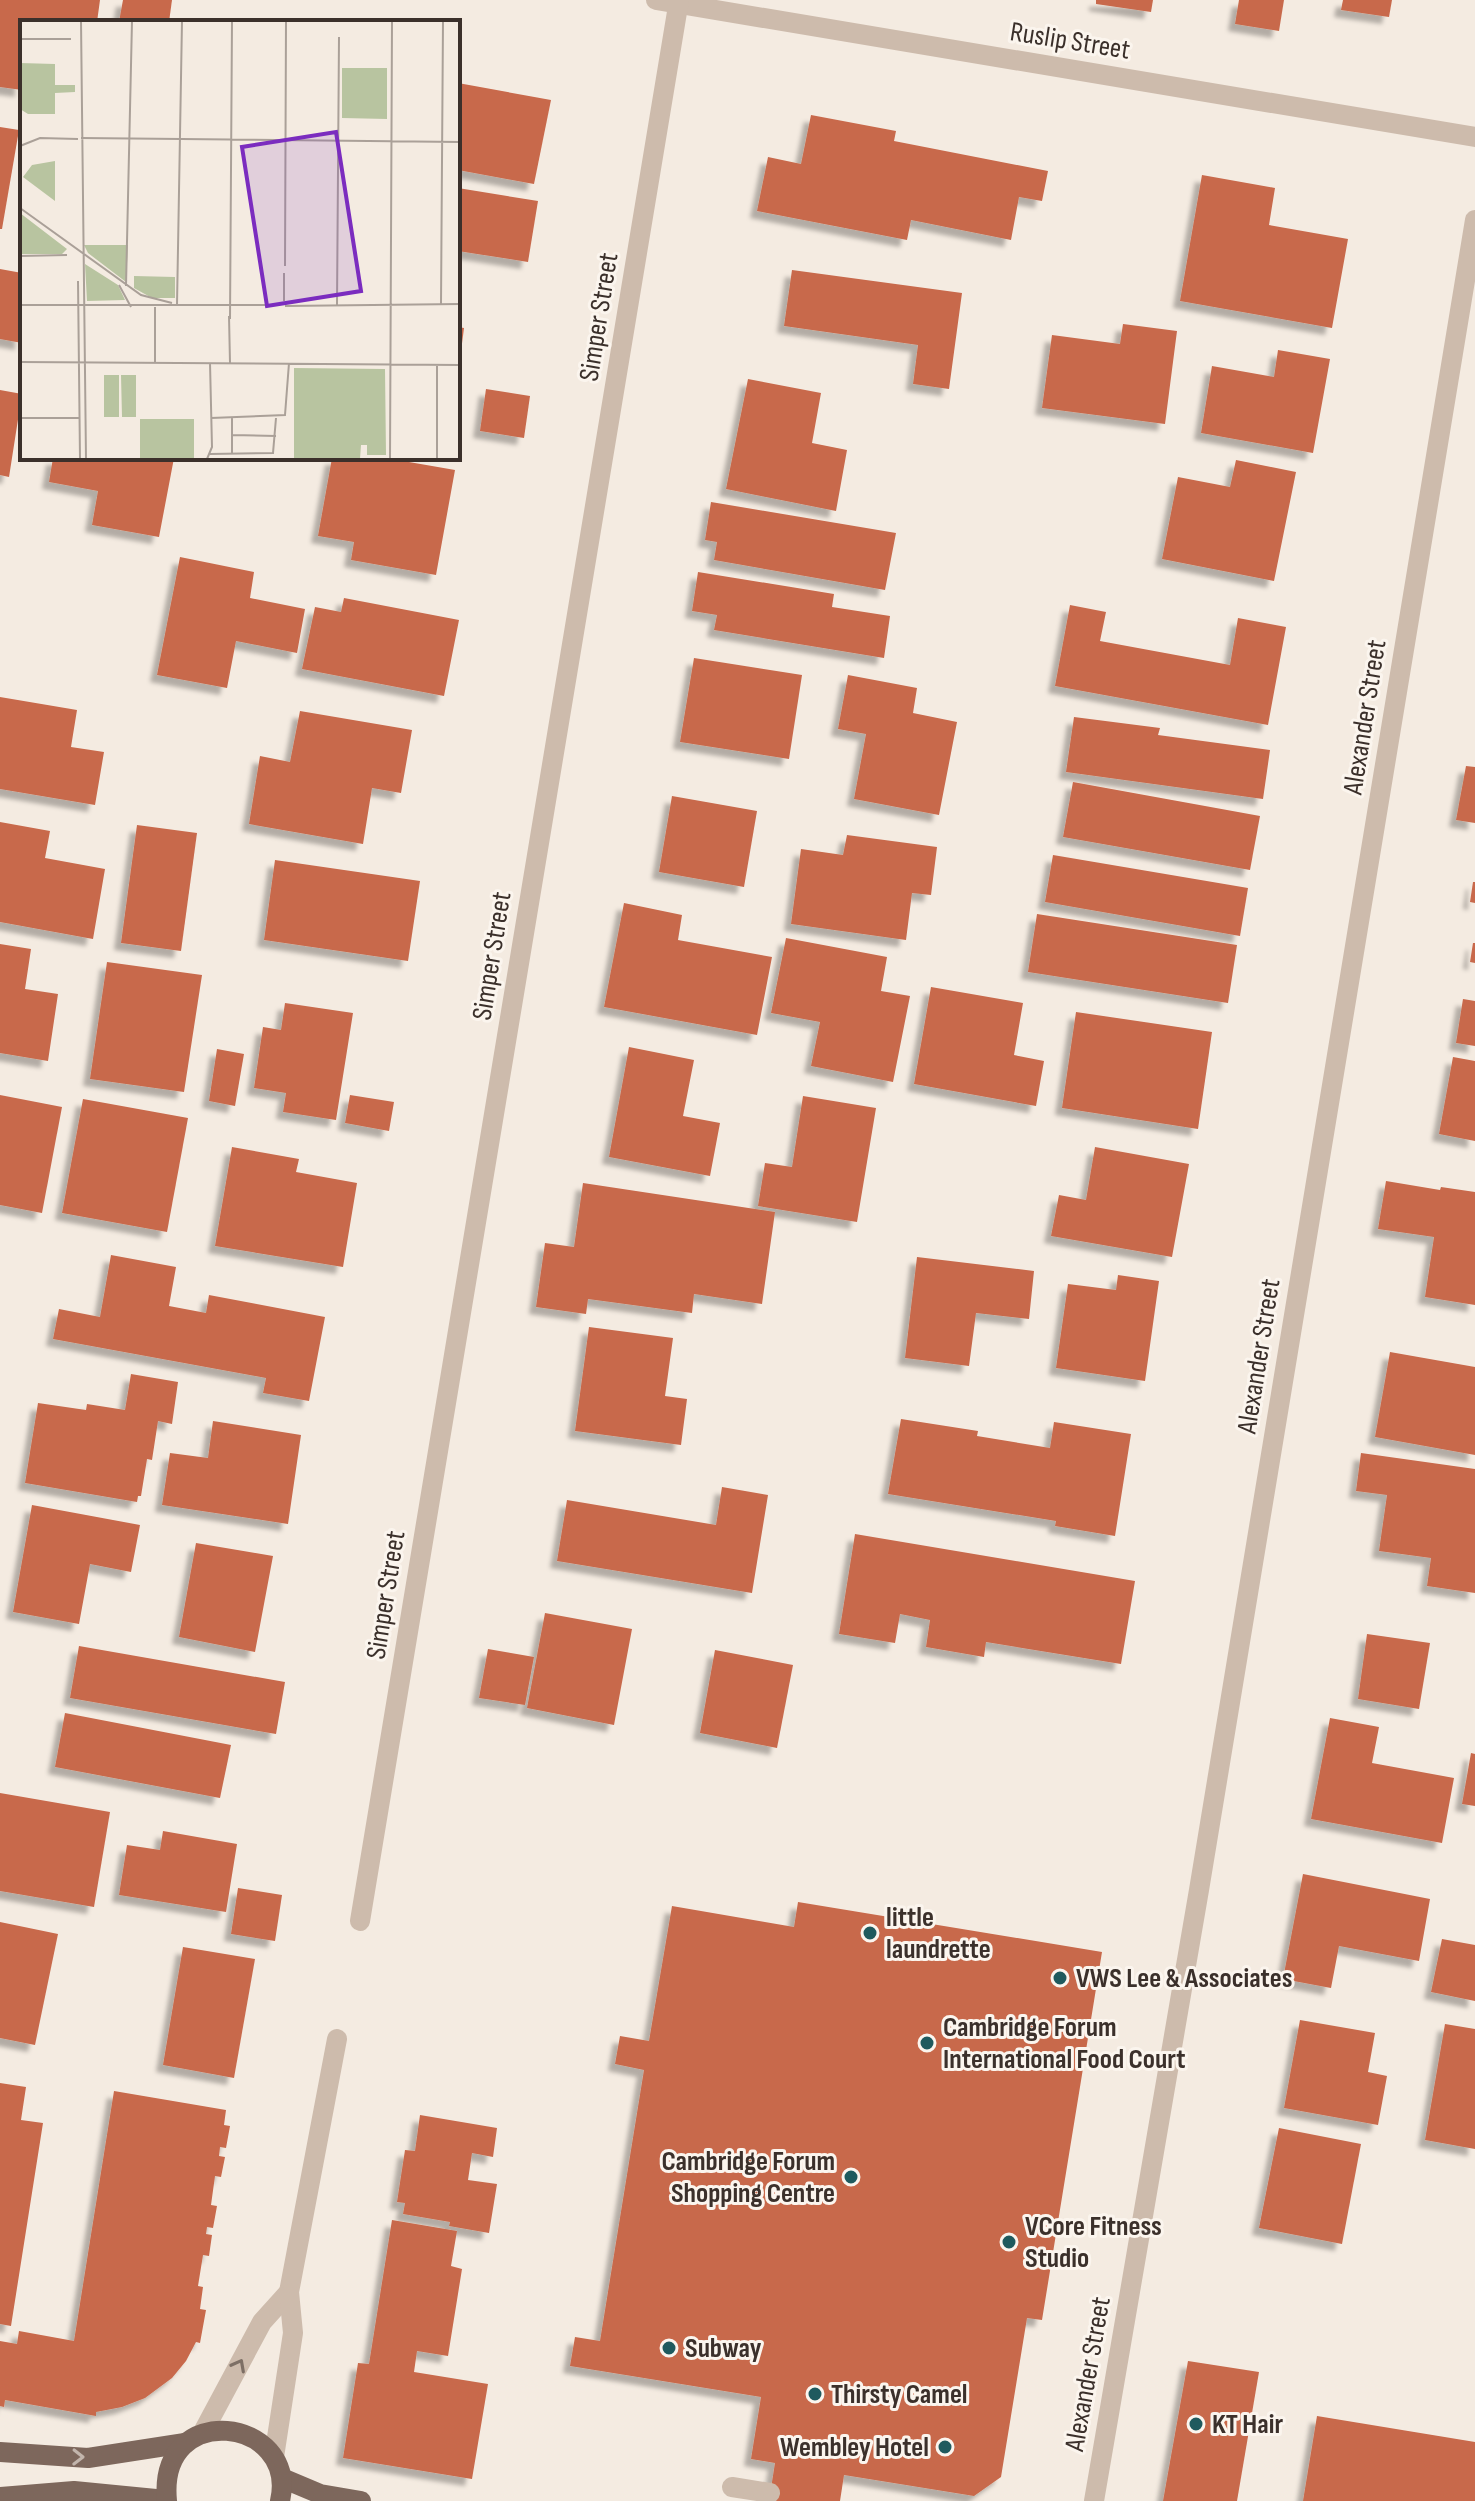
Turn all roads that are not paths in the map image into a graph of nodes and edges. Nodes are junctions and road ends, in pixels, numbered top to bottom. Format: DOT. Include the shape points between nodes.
graph roads {
  1 [pos="656,0"];
  2 [pos="679,2"];
  3 [pos="1475,137"];
  4 [pos="1475,220"];
  5 [pos="360,1921"];
  6 [pos="337,2039"];
  7 [pos="289,2292"];
  8 [pos="194,2438"];
  9 [pos="0,2452"];
  10 [pos="274,2457"];
  11 [pos="282,2478"];
  12 [pos="732,2487"];
  13 [pos="770,2493"];
  14 [pos="0,2497"];
  15 [pos="167,2500"];
  16 [pos="280,2501"];
  17 [pos="361,2501"];
  18 [pos="1094,2501"];
  1 -- 2 [label="street, Ruslip Street"];
  2 -- 3 [label="street, Ruslip Street"];
  2 -- 5 [label="street, Simper Street"];
  4 -- 18 [label="street, Alexander Street"];
  6 -- 7 [label="street"];
  8 -- 7 [label="street, one-way" via="262,2322"];
  7 -- 10 [label="street" via="293,2333"];
  9 -- 8 [label="main road, one-way" via="88,2458"];
  8 -- 10 [label="main road" via="229,2429 255,2438"];
  8 -- 15 [label="main road" via="172,2459"];
  10 -- 11 [label="main road"];
  11 -- 16 [label="main road"];
  11 -- 17 [label="main road" via="320,2494"];
  12 -- 13 [label="street"];
  14 -- 15 [label="main road" via="74,2491"];
}
